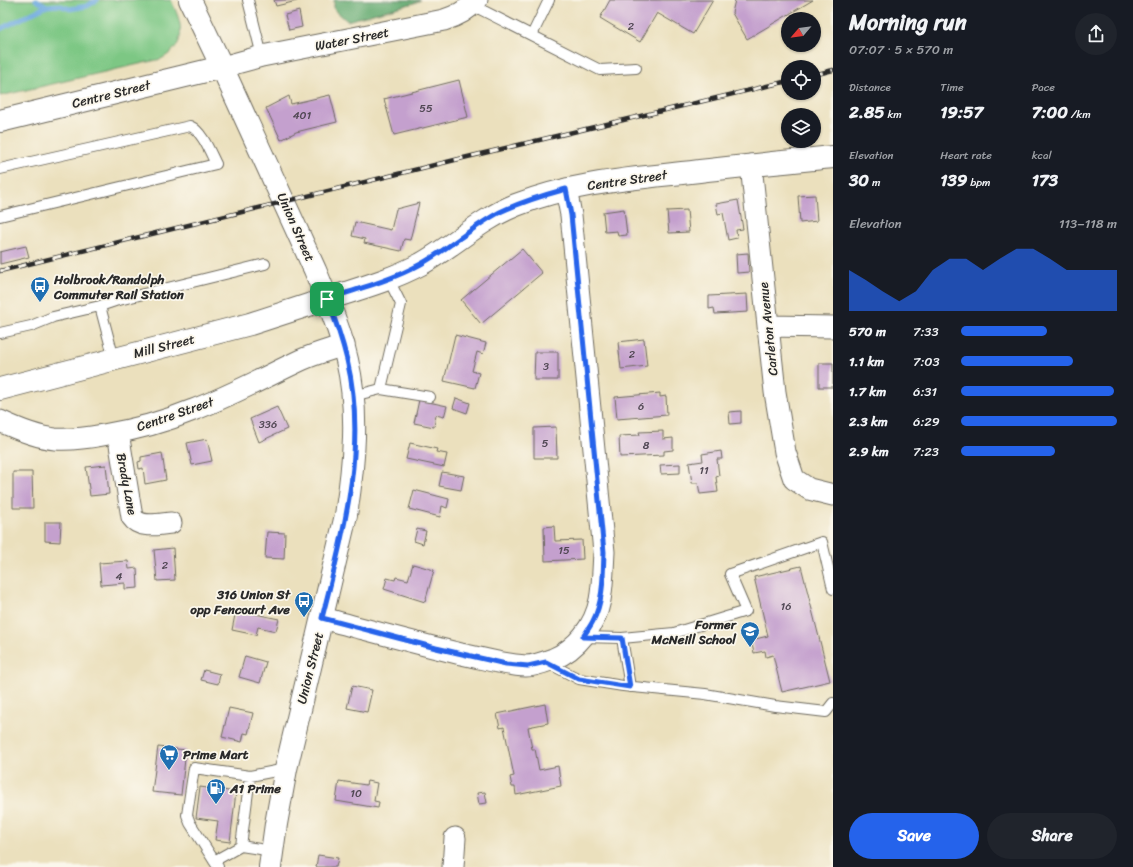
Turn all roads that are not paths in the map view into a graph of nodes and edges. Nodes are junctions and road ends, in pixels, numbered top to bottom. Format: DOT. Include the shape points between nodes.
graph roads {
  1 [pos="190,0"];
  2 [pos="248,0"];
  3 [pos="549,0"];
  4 [pos="475,3"];
  5 [pos="532,35"];
  6 [pos="262,56"];
  7 [pos="222,67"];
  8 [pos="636,68"];
  9 [pos="0,121"];
  10 [pos="833,158"];
  11 [pos="751,166"];
  12 [pos="0,169"];
  13 [pos="566,189"];
  14 [pos="0,216"];
  15 [pos="265,264"];
  16 [pos="388,278"];
  17 [pos="327,299"];
  18 [pos="100,306"];
  19 [pos="768,326"];
  20 [pos="833,327"];
  21 [pos="0,333"];
  22 [pos="344,345"];
  23 [pos="114,359"];
  24 [pos="0,389"];
  25 [pos="381,389"];
  26 [pos="353,396"];
  27 [pos="430,397"];
  28 [pos="0,421"];
  29 [pos="118,433"];
  30 [pos="833,495"];
  31 [pos="171,523"];
  32 [pos="833,589"];
  33 [pos="322,618"];
  34 [pos="583,637"];
  35 [pos="622,638"];
  36 [pos="546,662"];
  37 [pos="630,687"];
  38 [pos="833,703"];
  39 [pos="286,769"];
  40 [pos="250,776"];
  41 [pos="455,838"];
  42 [pos="241,846"];
  43 [pos="271,859"];
  44 [pos="216,864"];
  45 [pos="453,867"];
  1 -- 7 [label="main road, Union Street"];
  2 -- 6 [label="lane"];
  3 -- 5 [label="lane"];
  4 -- 5 [label="lane"];
  4 -- 6 [label="street, Water Street" via="456,16 444,20"];
  5 -- 8 [label="lane" via="600,70"];
  6 -- 7 [label="street, Water Street"];
  7 -- 9 [label="main road, Centre Street"];
  7 -- 17 [label="main road, Union Street"];
  10 -- 11 [label="main road, Centre Street"];
  11 -- 13 [label="main road, Centre Street" via="635,178"];
  11 -- 19 [label="street, Carleton Avenue"];
  12 -- 14 [label="lane" via="190,126 201,136 216,164"];
  13 -- 16 [label="main road, Centre Street" via="500,212 421,263"];
  13 -- 34 [label="street" via="571,215 604,552 600,600 594,620"];
  15 -- 18 [label="lane"];
  16 -- 17 [label="main road, Centre Street"];
  16 -- 25 [label="lane" via="401,304"];
  17 -- 22 [label="main road, Union Street"];
  17 -- 23 [label="main road, Mill Street" via="250,324"];
  18 -- 21 [label="lane"];
  18 -- 23 [label="lane"];
  19 -- 20 [label="street"];
  19 -- 30 [label="street, Carleton Avenue" via="785,452 794,478 809,489"];
  22 -- 26 [label="main road, Union Street"];
  22 -- 29 [label="street, Centre Street" via="302,360 193,410"];
  23 -- 24 [label="main road, Mill Street"];
  25 -- 26 [label="lane"];
  25 -- 27 [label="lane"];
  26 -- 33 [label="main road, Union Street" via="352,477 346,515"];
  28 -- 29 [label="street, Centre Street" via="53,438 85,438"];
  29 -- 31 [label="street, Brady Lane" via="132,517 140,524"];
  32 -- 35 [label="lane" via="822,542 730,574 746,611 674,633"];
  33 -- 36 [label="street" via="506,664 528,666"];
  33 -- 39 [label="main road, Union Street"];
  34 -- 35 [label="lane"];
  34 -- 36 [label="street" via="562,656"];
  35 -- 37 [label="lane"];
  36 -- 37 [label="lane" via="579,679"];
  37 -- 38 [label="lane" via="705,694 826,712"];
  39 -- 40 [label="lane"];
  39 -- 43 [label="main road, Union Street"];
  40 -- 42 [label="lane"];
  40 -- 44 [label="lane" via="194,768 187,815"];
  41 -- 45 [label="street"];
  42 -- 43 [label="lane"];
  42 -- 44 [label="lane"];
}
